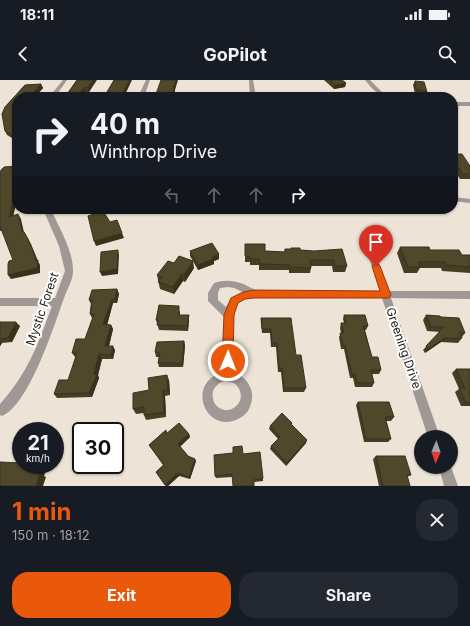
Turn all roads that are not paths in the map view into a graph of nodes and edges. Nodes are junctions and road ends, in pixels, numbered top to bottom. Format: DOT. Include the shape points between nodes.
graph roads {
  1 [pos="65,80"];
  2 [pos="148,80"];
  3 [pos="251,80"];
  4 [pos="367,80"];
  5 [pos="56,92"];
  6 [pos="143,92"];
  7 [pos="252,92"];
  8 [pos="379,92"];
  9 [pos="458,104"];
  10 [pos="470,104"];
  11 [pos="458,200"];
  12 [pos="470,201"];
  13 [pos="50,214"];
  14 [pos="366,237"];
  15 [pos="253,294"];
  16 [pos="386,295"];
  17 [pos="470,295"];
  18 [pos="0,302"];
  19 [pos="58,302"];
  20 [pos="229,315"];
  21 [pos="227,377"];
  22 [pos="2,410"];
  23 [pos="432,430"];
  24 [pos="447,474"];
  25 [pos="451,486"];
  1 -- 5 [label="street"];
  2 -- 6 [label="street"];
  3 -- 7 [label="street"];
  4 -- 8 [label="street"];
  9 -- 10 [label="street"];
  11 -- 12 [label="street"];
  13 -- 19 [label="street, Mystic Forest" via="62,238 69,271"];
  14 -- 16 [label="street, Greening Drive"];
  15 -- 16 [label="street"];
  15 -- 20 [label="street" via="234,300"];
  15 -- 20 [label="street" via="237,284 217,285 213,300"];
  16 -- 17 [label="street"];
  16 -- 23 [label="street, Greening Drive"];
  18 -- 19 [label="street"];
  19 -- 22 [label="street, Mystic Forest" via="39,355 18,392"];
  20 -- 21 [label="street"];
  24 -- 25 [label="street"];
}
